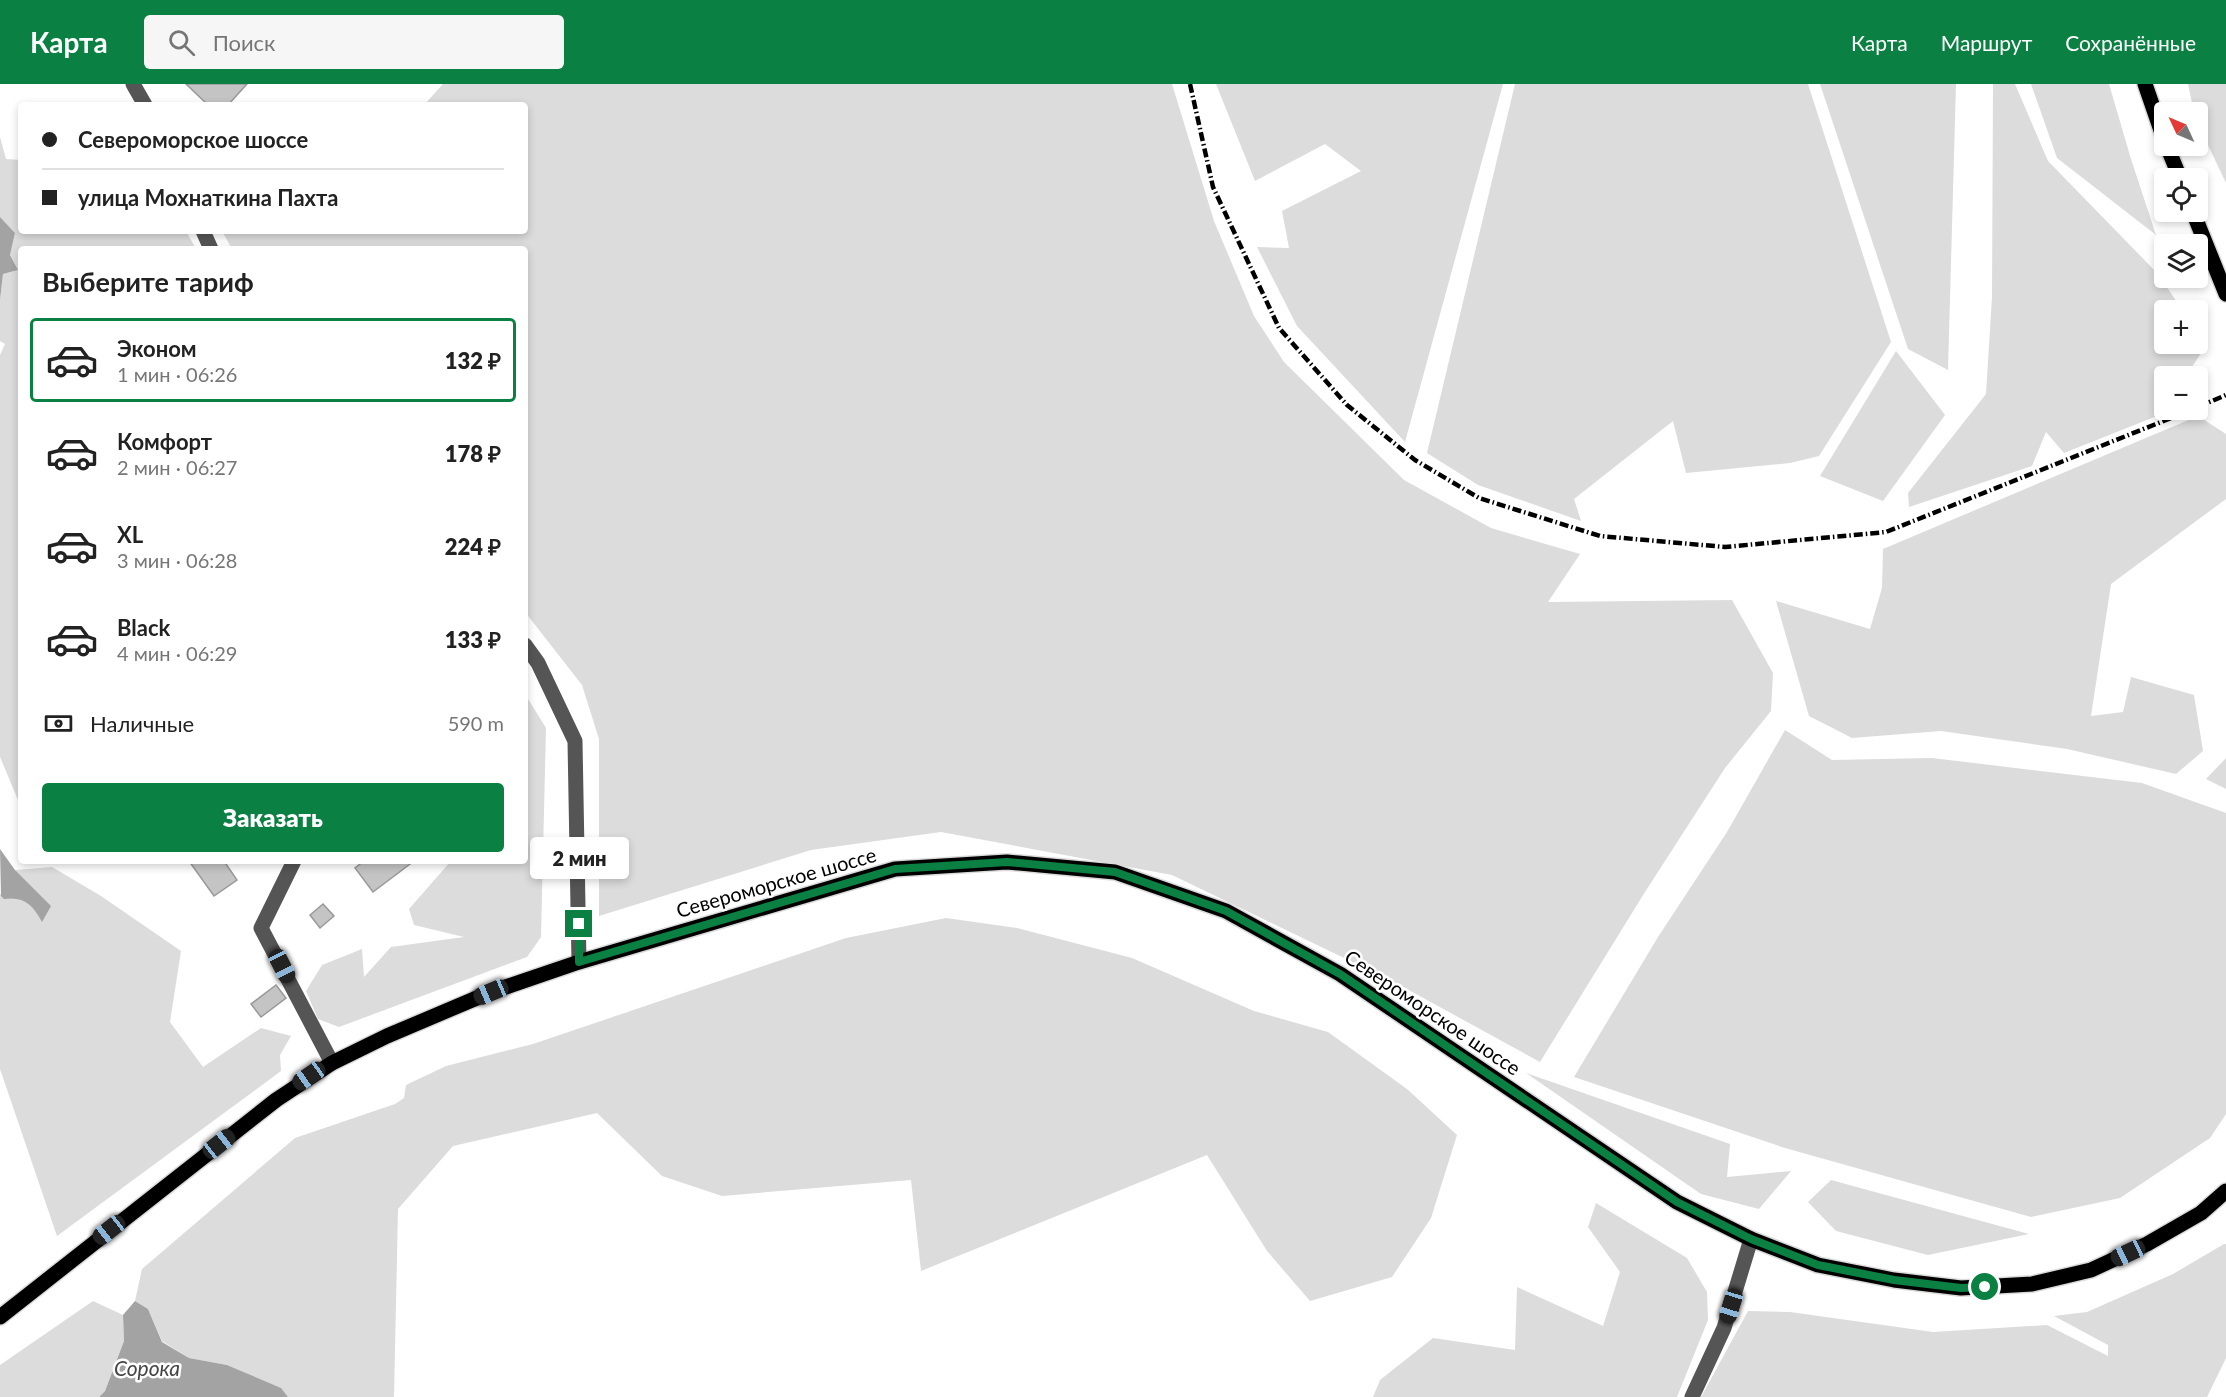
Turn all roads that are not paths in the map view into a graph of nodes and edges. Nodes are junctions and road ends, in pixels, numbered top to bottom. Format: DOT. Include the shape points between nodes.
graph roads {
  1 [pos="133,84"];
  2 [pos="2145,84"];
  3 [pos="144,102"];
  4 [pos="2154,110"];
  5 [pos="2197,222"];
  6 [pos="2226,294"];
  7 [pos="528,649"];
  8 [pos="293,864"];
  9 [pos="579,962"];
  10 [pos="332,1063"];
  11 [pos="2226,1191"];
  12 [pos="1751,1239"];
  13 [pos="0,1317"];
  14 [pos="1692,1397"];
  1 -- 3 [label="street"];
  2 -- 4 [label="main road"];
  5 -- 6 [label="main road"];
  7 -- 9 [label="street" via="575,741"];
  8 -- 10 [label="street" via="261,928"];
  9 -- 10 [label="main road, Североморское шоссе" via="491,992"];
  9 -- 12 [label="main road, Североморское шоссе" via="895,869 1007,862 1115,872 1226,911 1340,974 1677,1202"];
  10 -- 13 [label="main road, Североморское шоссе" via="276,1100"];
  11 -- 12 [label="main road, Североморское шоссе" via="2200,1213 2147,1244 2091,1270 2032,1284 1961,1288 1894,1280 1818,1265"];
  12 -- 14 [label="street" via="1724,1328"];
}
